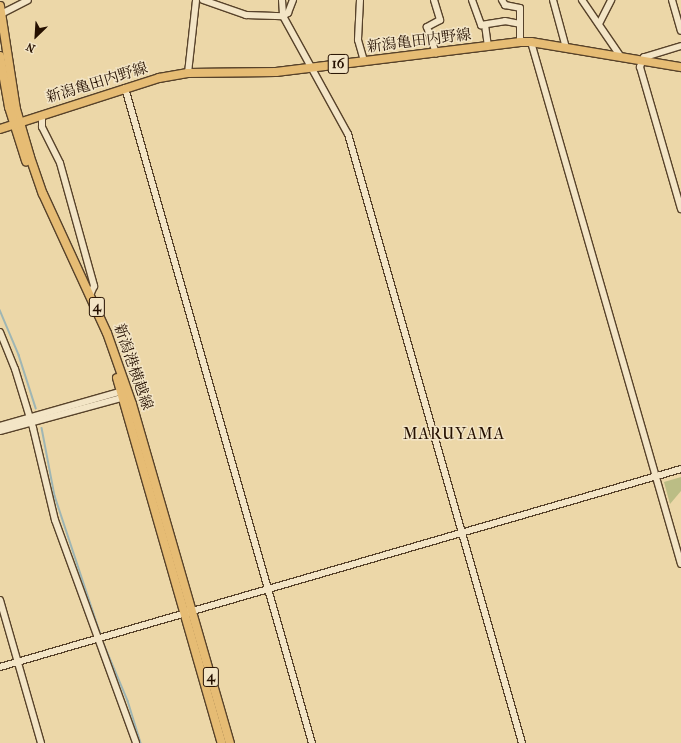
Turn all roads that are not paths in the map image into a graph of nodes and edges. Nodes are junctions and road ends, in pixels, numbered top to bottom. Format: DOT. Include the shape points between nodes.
graph roads {
  1 [pos="28,0"];
  2 [pos="196,0"];
  3 [pos="203,0"];
  4 [pos="282,0"];
  5 [pos="293,0"];
  6 [pos="360,0"];
  7 [pos="434,0"];
  8 [pos="472,0"];
  9 [pos="502,0"];
  10 [pos="553,0"];
  11 [pos="582,0"];
  12 [pos="611,0"];
  13 [pos="672,0"];
  14 [pos="0,10"];
  15 [pos="283,16"];
  16 [pos="520,24"];
  17 [pos="598,24"];
  18 [pos="485,25"];
  19 [pos="681,31"];
  20 [pos="520,42"];
  21 [pos="530,42"];
  22 [pos="488,46"];
  23 [pos="681,46"];
  24 [pos="566,48"];
  25 [pos="436,53"];
  26 [pos="0,56"];
  27 [pos="621,57"];
  28 [pos="641,60"];
  29 [pos="364,61"];
  30 [pos="681,67"];
  31 [pos="312,68"];
  32 [pos="188,73"];
  33 [pos="125,88"];
  34 [pos="42,115"];
  35 [pos="17,124"];
  36 [pos="0,129"];
  37 [pos="681,209"];
  38 [pos="91,293"];
  39 [pos="0,332"];
  40 [pos="125,394"];
  41 [pos="30,421"];
  42 [pos="0,426"];
  43 [pos="0,432"];
  44 [pos="681,469"];
  45 [pos="656,476"];
  46 [pos="462,533"];
  47 [pos="681,564"];
  48 [pos="268,589"];
  49 [pos="0,600"];
  50 [pos="189,611"];
  51 [pos="96,639"];
  52 [pos="18,662"];
  53 [pos="0,667"];
  54 [pos="41,743"];
  55 [pos="136,743"];
  56 [pos="222,743"];
  57 [pos="230,743"];
  58 [pos="312,743"];
  59 [pos="522,743"];
  1 -- 14 [label="street"];
  2 -- 32 [label="street"];
  3 -- 15 [label="street" via="246,15"];
  4 -- 15 [label="street"];
  5 -- 15 [label="street" via="288,13"];
  6 -- 29 [label="street" via="358,40"];
  7 -- 25 [label="street" via="440,20 427,27"];
  8 -- 18 [label="street" via="481,25"];
  9 -- 16 [label="street" via="506,5 520,8"];
  10 -- 24 [label="street"];
  11 -- 17 [label="street"];
  12 -- 17 [label="street"];
  13 -- 19 [label="street"];
  14 -- 35 [label="main road, 新潟港横越線 / 4"];
  15 -- 31 [label="street"];
  16 -- 18 [label="street" via="505,21"];
  16 -- 20 [label="street"];
  17 -- 27 [label="street"];
  18 -- 22 [label="street"];
  20 -- 21 [label="main road, 新潟亀田内野線 / 16"];
  20 -- 22 [label="main road, 新潟亀田内野線 / 16"];
  21 -- 24 [label="main road, 新潟亀田内野線 / 16"];
  21 -- 45 [label="street"];
  22 -- 25 [label="main road, 新潟亀田内野線 / 16"];
  23 -- 28 [label="street"];
  24 -- 27 [label="main road, 新潟亀田内野線 / 16"];
  25 -- 29 [label="main road, 新潟亀田内野線 / 16"];
  26 -- 35 [label="main road, 新潟港横越線 / 4"];
  27 -- 28 [label="main road, 新潟亀田内野線 / 16"];
  28 -- 30 [label="main road, 新潟亀田内野線 / 16"];
  28 -- 37 [label="street" via="640,66"];
  29 -- 31 [label="main road, 新潟亀田内野線 / 16"];
  31 -- 32 [label="main road, 新潟亀田内野線 / 16" via="276,72"];
  31 -- 46 [label="street" via="348,134"];
  32 -- 33 [label="main road, 新潟亀田内野線 / 16"];
  33 -- 34 [label="main road, 新潟亀田内野線 / 16"];
  33 -- 48 [label="street"];
  34 -- 35 [label="main road, 新潟亀田内野線 / 16"];
  34 -- 38 [label="street" via="42,127 60,163 94,286"];
  35 -- 36 [label="main road, 新潟亀田内野線 / 16"];
  35 -- 38 [label="main road, 新潟港横越線 / 4" via="43,194"];
  35 -- 40 [label="main road, 新潟港横越線 / 4" via="52,229 86,296"];
  38 -- 40 [label="main road, 新潟港横越線 / 4"];
  39 -- 41 [label="street" via="15,369"];
  40 -- 41 [label="street"];
  40 -- 50 [label="main road, 新潟港横越線 / 4"];
  41 -- 42 [label="street"];
  41 -- 43 [label="street"];
  41 -- 51 [label="street" via="55,520"];
  44 -- 45 [label="street"];
  45 -- 46 [label="street"];
  45 -- 47 [label="street"];
  46 -- 48 [label="street"];
  46 -- 59 [label="street"];
  48 -- 50 [label="street"];
  48 -- 58 [label="street"];
  49 -- 52 [label="street"];
  50 -- 51 [label="street"];
  50 -- 56 [label="main road, 新潟港横越線 / 4"];
  50 -- 57 [label="main road, 新潟港横越線 / 4"];
  51 -- 52 [label="street"];
  51 -- 55 [label="street"];
  52 -- 53 [label="street"];
  52 -- 54 [label="street"];
}
